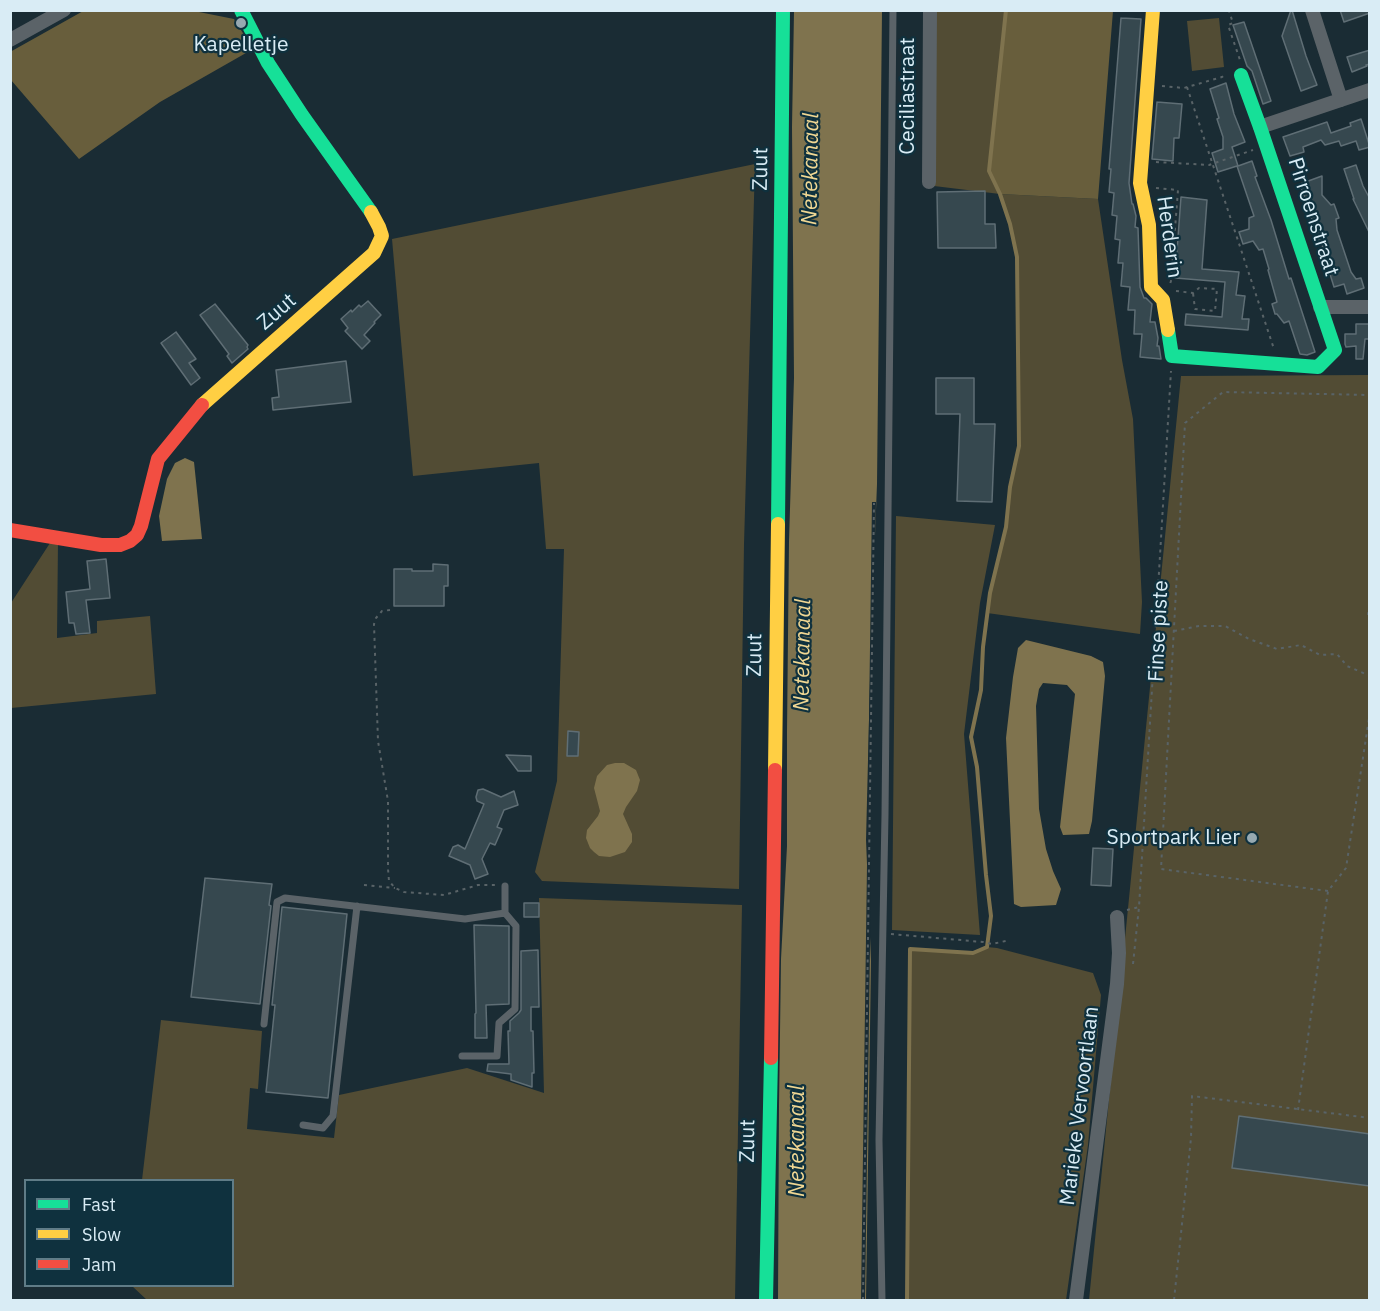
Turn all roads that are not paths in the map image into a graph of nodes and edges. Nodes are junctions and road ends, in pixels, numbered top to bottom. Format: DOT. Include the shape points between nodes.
graph roads {
  1 [pos="64,10"];
  2 [pos="783,10"];
  3 [pos="893,10"];
  4 [pos="930,10"];
  5 [pos="1152,10"];
  6 [pos="1312,10"];
  7 [pos="240,11"];
  8 [pos="10,39"];
  9 [pos="1241,75"];
  10 [pos="1370,90"];
  11 [pos="1341,100"];
  12 [pos="1260,127"];
  13 [pos="929,182"];
  14 [pos="1320,307"];
  15 [pos="1370,307"];
  16 [pos="1273,364"];
  17 [pos="10,530"];
  18 [pos="505,885"];
  19 [pos="357,906"];
  20 [pos="505,913"];
  21 [pos="1117,917"];
  22 [pos="264,1024"];
  23 [pos="462,1056"];
  24 [pos="303,1125"];
  25 [pos="766,1300"];
  26 [pos="882,1300"];
  27 [pos="1076,1300"];
  1 -- 8 [label="street"];
  2 -- 25 [label="street, Zuut"];
  3 -- 26 [label="lane" via="879,1140"];
  4 -- 13 [label="street, Ceciliastraat"];
  5 -- 16 [label="street, Herderin" via="1141,187 1149,225 1151,287 1165,295 1172,356"];
  6 -- 11 [label="street"];
  7 -- 17 [label="street, Zuut" via="268,63 372,214 382,236 380,244 203,404 171,441 158,459 137,535 120,545 101,545"];
  9 -- 12 [label="street, Pirroenstraat"];
  10 -- 11 [label="street"];
  11 -- 12 [label="street"];
  12 -- 14 [label="street, Pirroenstraat"];
  14 -- 15 [label="street"];
  14 -- 16 [label="street, Pirroenstraat" via="1335,350 1318,367"];
  18 -- 20 [label="lane"];
  19 -- 20 [label="lane" via="465,919"];
  19 -- 22 [label="lane" via="285,898 277,902"];
  19 -- 24 [label="lane" via="333,1116 323,1128"];
  20 -- 23 [label="lane" via="516,926 515,1009 499,1023 497,1056"];
  21 -- 27 [label="street, Marieke Vervoortlaan" via="1117,984"];
}
